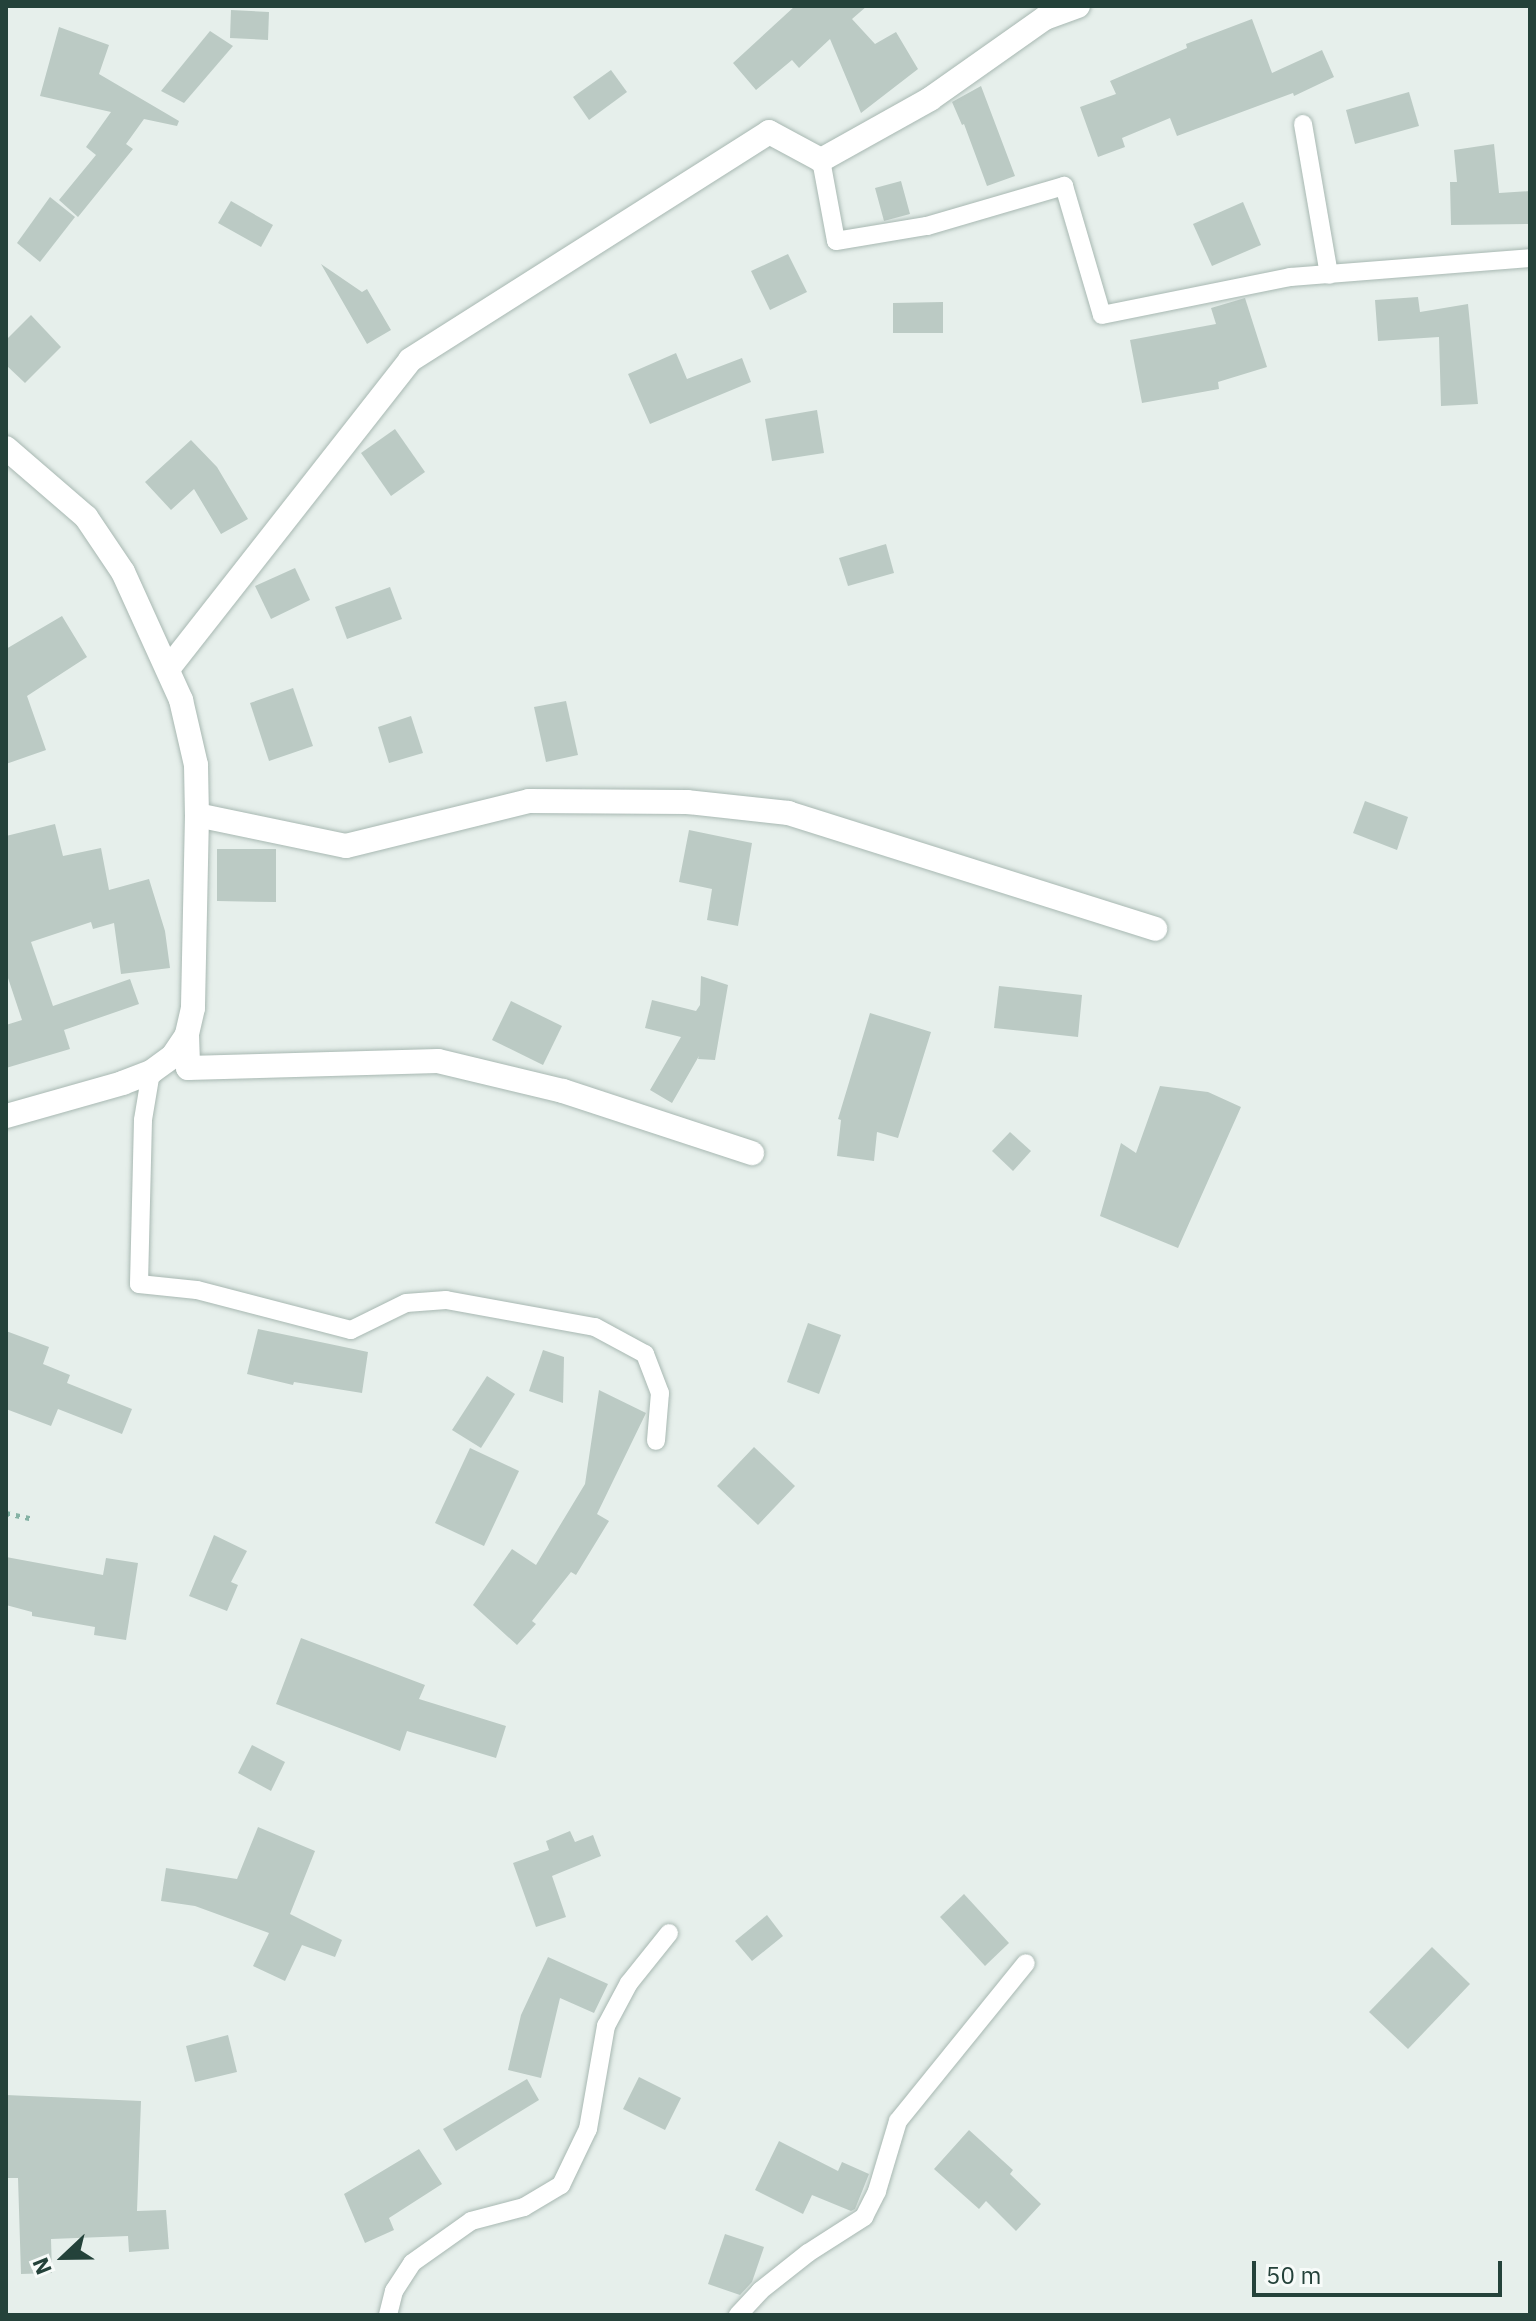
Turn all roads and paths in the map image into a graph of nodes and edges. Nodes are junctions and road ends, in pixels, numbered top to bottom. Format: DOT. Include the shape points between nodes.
graph roads {
  1 [pos="1078,6"];
  2 [pos="1303,124"];
  3 [pos="821,160"];
  4 [pos="1530,258"];
  5 [pos="1329,275"];
  6 [pos="6,448"];
  7 [pos="168,669"];
  8 [pos="197,815"];
  9 [pos="1155,929"];
  10 [pos="187,1035"];
  11 [pos="151,1072"];
  12 [pos="6,1116"];
  13 [pos="752,1153"];
  14 [pos="656,1441"];
  15 [pos="6,1513"];
  16 [pos="30,1518"];
  17 [pos="669,1933"];
  18 [pos="1026,1963"];
  19 [pos="388,2315"];
  20 [pos="738,2315"];
  1 -- 3 [label="street" via="1045,18 930,99"];
  2 -- 5 [label="lane"];
  3 -- 5 [label="lane" via="836,241 927,226 1064,186 1102,315 1207,291"];
  3 -- 7 [label="street" via="769,132 410,360"];
  4 -- 5 [label="lane"];
  6 -- 7 [label="street" via="86,517 123,572"];
  7 -- 8 [label="street" via="196,765"];
  8 -- 9 [label="street" via="346,846 529,801 687,802 788,813"];
  8 -- 10 [label="street" via="193,1008"];
  10 -- 11 [label="street" via="173,1056"];
  10 -- 13 [label="street" via="188,1068 438,1061 563,1091"];
  11 -- 12 [label="street"];
  11 -- 14 [label="lane" via="143,1120 139,1284 212,1293 351,1330 406,1303 446,1300 595,1327 645,1354 660,1393"];
  15 -- 16 [label="path"];
  17 -- 19 [label="lane" via="629,1983 606,2026 588,2129 561,2185 524,2207 471,2221 412,2263 394,2291"];
  18 -- 20 [label="lane" via="898,2121 864,2217 808,2253"];
}
